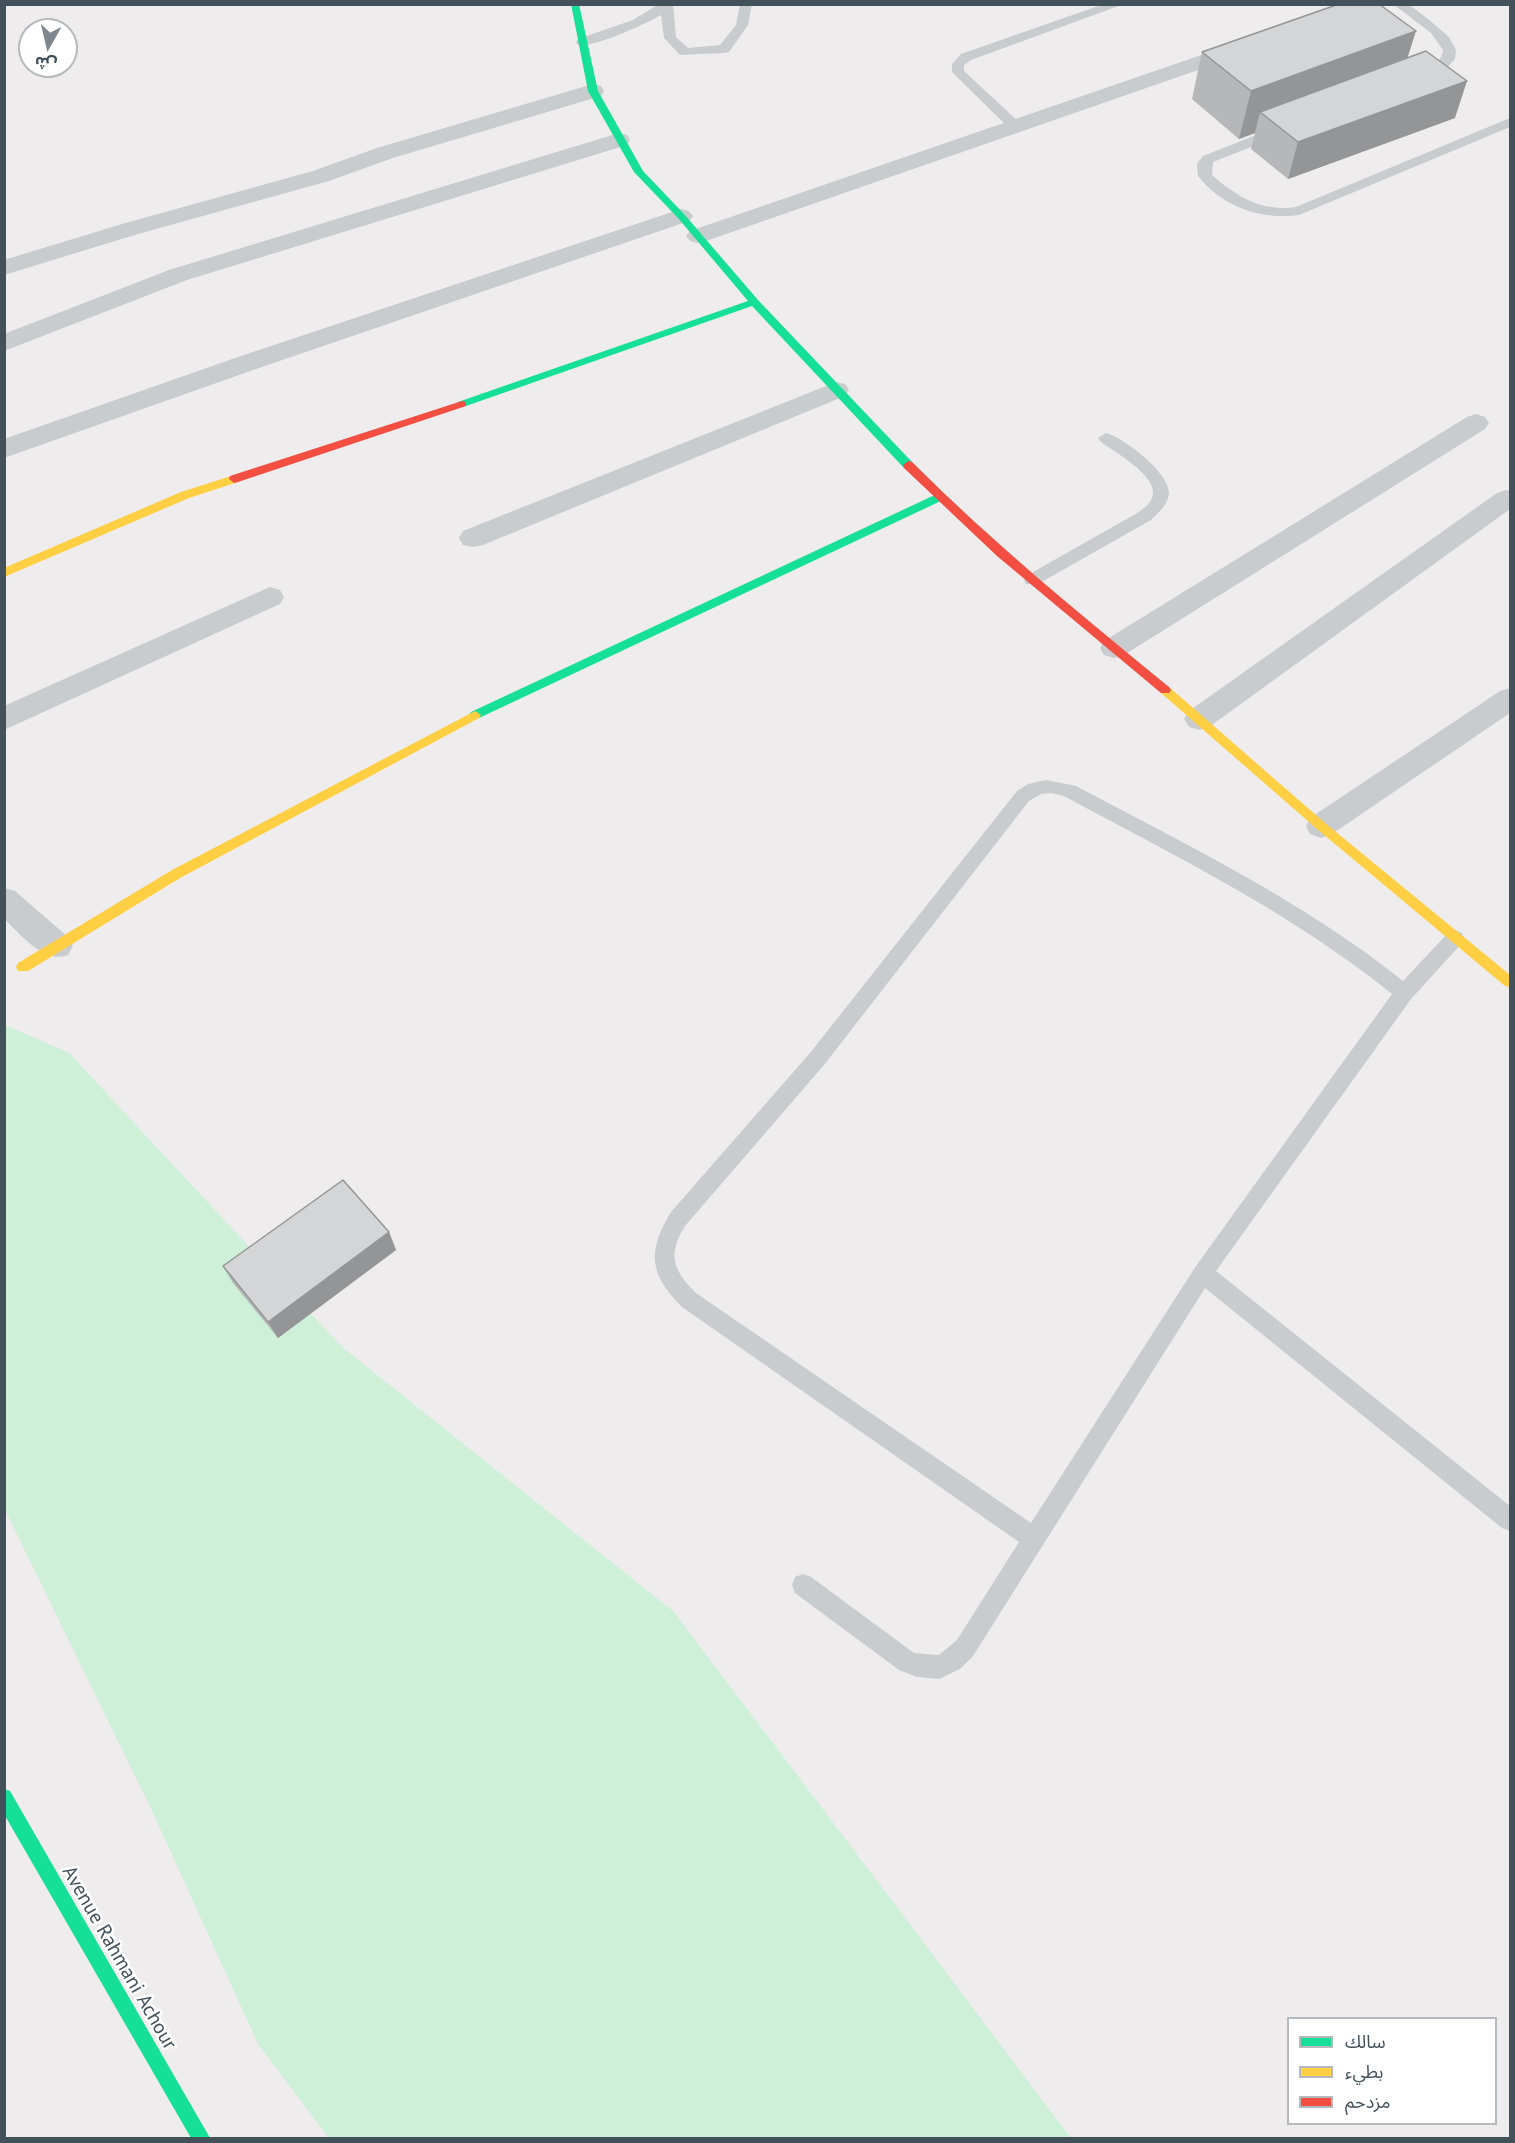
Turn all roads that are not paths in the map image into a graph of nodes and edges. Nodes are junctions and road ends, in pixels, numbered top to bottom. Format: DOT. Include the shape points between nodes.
graph roads {
  1 [pos="575,4"];
  2 [pos="746,4"];
  3 [pos="1118,4"];
  4 [pos="1399,4"];
  5 [pos="666,5"];
  6 [pos="1264,40"];
  7 [pos="582,42"];
  8 [pos="1403,84"];
  9 [pos="593,91"];
  10 [pos="1510,122"];
  11 [pos="1015,126"];
  12 [pos="1292,126"];
  13 [pos="619,140"];
  14 [pos="681,216"];
  15 [pos="698,236"];
  16 [pos="4,267"];
  17 [pos="754,302"];
  18 [pos="4,343"];
  19 [pos="836,390"];
  20 [pos="1476,423"];
  21 [pos="1106,438"];
  22 [pos="4,449"];
  23 [pos="939,497"];
  24 [pos="1506,499"];
  25 [pos="472,538"];
  26 [pos="4,573"];
  27 [pos="1032,580"];
  28 [pos="270,597"];
  29 [pos="1114,648"];
  30 [pos="1510,699"];
  31 [pos="4,719"];
  32 [pos="1199,719"];
  33 [pos="1321,826"];
  34 [pos="4,900"];
  35 [pos="1455,938"];
  36 [pos="57,946"];
  37 [pos="23,967"];
  38 [pos="1510,982"];
  39 [pos="1404,993"];
  40 [pos="1203,1273"];
  41 [pos="1510,1520"];
  42 [pos="1035,1539"];
  43 [pos="803,1585"];
  44 [pos="4,1797"];
  45 [pos="201,2139"];
  1 -- 7 [label="street"];
  2 -- 5 [label="lane" via="742,25 724,49 685,52 670,38"];
  3 -- 11 [label="lane" via="982,51 958,64 958,72"];
  4 -- 8 [label="lane" via="1439,34 1451,50 1445,66"];
  5 -- 7 [label="lane" via="650,17"];
  6 -- 11 [label="street"];
  7 -- 9 [label="street"];
  9 -- 13 [label="street"];
  9 -- 16 [label="street" via="321,176"];
  10 -- 12 [label="lane" via="1287,214 1248,208 1205,176 1204,164 1215,155"];
  11 -- 15 [label="street"];
  13 -- 14 [label="street" via="639,172"];
  13 -- 18 [label="street" via="178,275"];
  14 -- 15 [label="street"];
  14 -- 22 [label="street"];
  15 -- 17 [label="street"];
  17 -- 19 [label="street"];
  17 -- 26 [label="street" via="185,495"];
  19 -- 23 [label="street"];
  19 -- 25 [label="street"];
  20 -- 29 [label="street"];
  21 -- 27 [label="lane" via="1156,476 1159,502 1145,516"];
  23 -- 27 [label="street"];
  23 -- 36 [label="street" via="499,702 176,874"];
  24 -- 32 [label="street"];
  27 -- 29 [label="street"];
  28 -- 31 [label="street"];
  29 -- 32 [label="street"];
  30 -- 33 [label="street"];
  32 -- 33 [label="street"];
  33 -- 35 [label="street"];
  34 -- 36 [label="street"];
  35 -- 38 [label="street"];
  35 -- 39 [label="lane"];
  36 -- 37 [label="street"];
  39 -- 40 [label="lane"];
  39 -- 42 [label="lane" via="1346,946 1283,907 1070,791 1044,785 1023,796 824,1051 667,1235 662,1253 665,1271 674,1287 689,1300"];
  40 -- 41 [label="lane"];
  40 -- 42 [label="lane"];
  42 -- 43 [label="lane" via="965,1648 954,1661 939,1668 923,1669 907,1662"];
  44 -- 45 [label="street, Avenue Rahmani Achour"];
}
